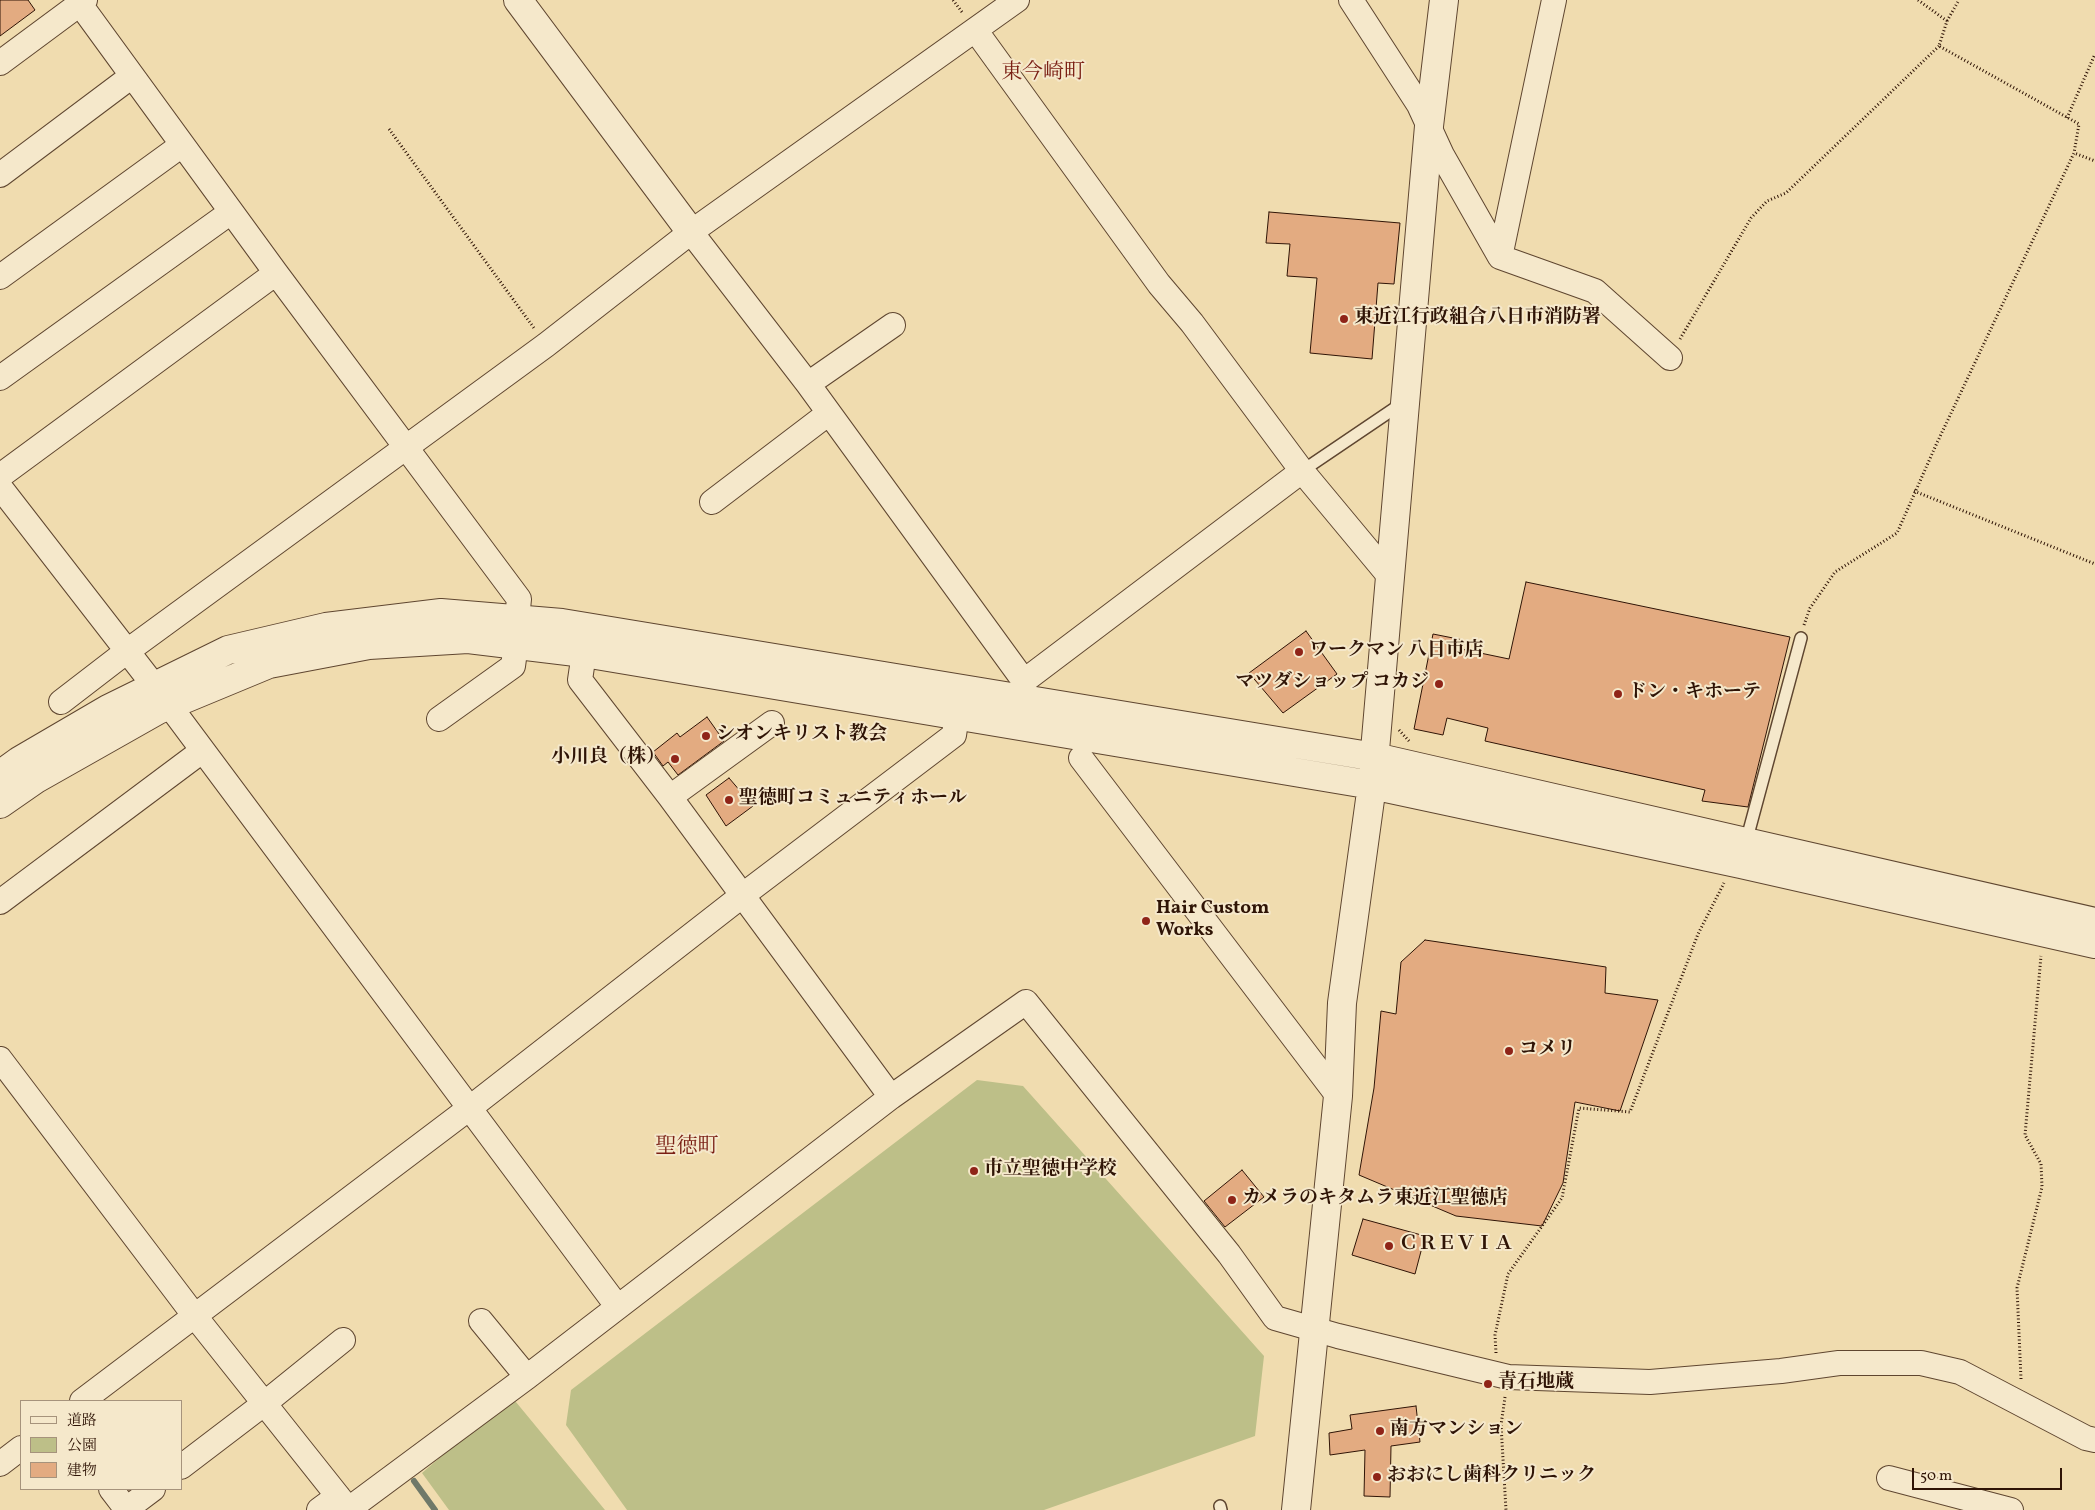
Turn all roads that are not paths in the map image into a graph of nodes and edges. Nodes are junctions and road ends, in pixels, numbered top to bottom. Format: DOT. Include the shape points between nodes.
graph roads {
  1 [pos="518,0"];
  2 [pos="1017,0"];
  3 [pos="1351,0"];
  4 [pos="1444,0"];
  5 [pos="1554,0"];
  6 [pos="81,1"];
  7 [pos="976,31"];
  8 [pos="0,63"];
  9 [pos="132,76"];
  10 [pos="1429,126"];
  11 [pos="182,145"];
  12 [pos="0,175"];
  13 [pos="231,212"];
  14 [pos="691,232"];
  15 [pos="1500,257"];
  16 [pos="276,273"];
  17 [pos="0,277"];
  18 [pos="893,326"];
  19 [pos="1670,358"];
  20 [pos="0,378"];
  21 [pos="808,384"];
  22 [pos="1407,400"];
  23 [pos="829,413"];
  24 [pos="406,447"];
  25 [pos="1302,471"];
  26 [pos="0,476"];
  27 [pos="0,487"];
  28 [pos="712,502"];
  29 [pos="1391,578"];
  30 [pos="517,632"];
  31 [pos="1800,638"];
  32 [pos="126,652"];
  33 [pos="584,653"];
  34 [pos="1023,690"];
  35 [pos="161,696"];
  36 [pos="61,702"];
  37 [pos="957,715"];
  38 [pos="438,719"];
  39 [pos="772,723"];
  40 [pos="1018,726"];
  41 [pos="202,751"];
  42 [pos="1375,757"];
  43 [pos="1081,758"];
  44 [pos="0,775"];
  45 [pos="1372,785"];
  46 [pos="670,797"];
  47 [pos="0,804"];
  48 [pos="1743,853"];
  49 [pos="743,895"];
  50 [pos="0,902"];
  51 [pos="2095,922"];
  52 [pos="2095,944"];
  53 [pos="0,1060"];
  54 [pos="1338,1096"];
  55 [pos="891,1097"];
  56 [pos="471,1107"];
  57 [pos="617,1306"];
  58 [pos="194,1315"];
  59 [pos="481,1321"];
  60 [pos="1314,1330"];
  61 [pos="343,1340"];
  62 [pos="527,1377"];
  63 [pos="110,1393"];
  64 [pos="86,1400"];
  65 [pos="265,1404"];
  66 [pos="2095,1440"];
  67 [pos="20,1449"];
  68 [pos="0,1464"];
  69 [pos="182,1466"];
  70 [pos="1889,1478"];
  71 [pos="113,1490"];
  72 [pos="152,1490"];
  73 [pos="345,1505"];
  74 [pos="126,1510"];
  75 [pos="320,1510"];
  76 [pos="1296,1510"];
  77 [pos="2011,1510"];
  1 -- 14 [label="street"];
  2 -- 7 [label="street"];
  3 -- 10 [label="street" via="1419,105"];
  4 -- 10 [label="street"];
  5 -- 15 [label="street"];
  6 -- 8 [label="street"];
  6 -- 9 [label="street"];
  7 -- 14 [label="street"];
  7 -- 25 [label="street" via="1159,284 1192,323"];
  9 -- 11 [label="street"];
  9 -- 12 [label="street"];
  10 -- 15 [label="street"];
  10 -- 22 [label="street"];
  11 -- 13 [label="street"];
  11 -- 17 [label="street"];
  13 -- 16 [label="street"];
  13 -- 20 [label="street"];
  14 -- 21 [label="street"];
  14 -- 24 [label="street" via="546,345"];
  15 -- 19 [label="street" via="1595,291"];
  16 -- 24 [label="street"];
  16 -- 26 [label="street"];
  18 -- 21 [label="street"];
  21 -- 23 [label="street"];
  22 -- 25 [label="lane"];
  22 -- 29 [label="street"];
  23 -- 28 [label="street"];
  23 -- 34 [label="street"];
  24 -- 30 [label="street" via="519,599"];
  24 -- 32 [label="street"];
  25 -- 29 [label="street"];
  25 -- 34 [label="street"];
  27 -- 32 [label="street"];
  29 -- 42 [label="street"];
  30 -- 33 [label="street"];
  30 -- 34 [label="street" via="562,623"];
  30 -- 35 [label="street" via="468,639 369,644 269,664"];
  30 -- 38 [label="street" via="513,666"];
  31 -- 48 [label="lane"];
  32 -- 35 [label="street"];
  32 -- 36 [label="street"];
  33 -- 37 [label="street"];
  33 -- 46 [label="street" via="580,680"];
  34 -- 40 [label="street"];
  34 -- 42 [label="street"];
  35 -- 41 [label="street"];
  35 -- 44 [label="street" via="108,709"];
  35 -- 47 [label="street" via="114,733"];
  37 -- 40 [label="street"];
  37 -- 49 [label="street" via="954,735"];
  39 -- 46 [label="street"];
  40 -- 45 [label="street"];
  41 -- 50 [label="street"];
  41 -- 56 [label="street"];
  42 -- 45 [label="street"];
  42 -- 48 [label="street"];
  43 -- 54 [label="street"];
  45 -- 48 [label="street"];
  45 -- 54 [label="street" via="1342,1003"];
  46 -- 49 [label="street"];
  48 -- 51 [label="street"];
  48 -- 52 [label="street"];
  49 -- 55 [label="street"];
  49 -- 56 [label="street"];
  53 -- 58 [label="street"];
  54 -- 60 [label="street"];
  55 -- 57 [label="street"];
  55 -- 60 [label="street" via="1026,1002 1230,1254 1275,1318"];
  56 -- 57 [label="street"];
  56 -- 58 [label="street"];
  57 -- 62 [label="street"];
  58 -- 63 [label="street"];
  58 -- 65 [label="street"];
  59 -- 62 [label="street"];
  60 -- 66 [label="street" via="1502,1376 1650,1382 1839,1363 1921,1363 1960,1372"];
  60 -- 76 [label="street"];
  61 -- 65 [label="street"];
  62 -- 73 [label="street"];
  63 -- 64 [label="street"];
  65 -- 69 [label="street"];
  65 -- 73 [label="street"];
  67 -- 68 [label="street"];
  70 -- 77 [label="street"];
  71 -- 74 [label="street"];
  72 -- 74 [label="street"];
  73 -- 75 [label="street"];
}
